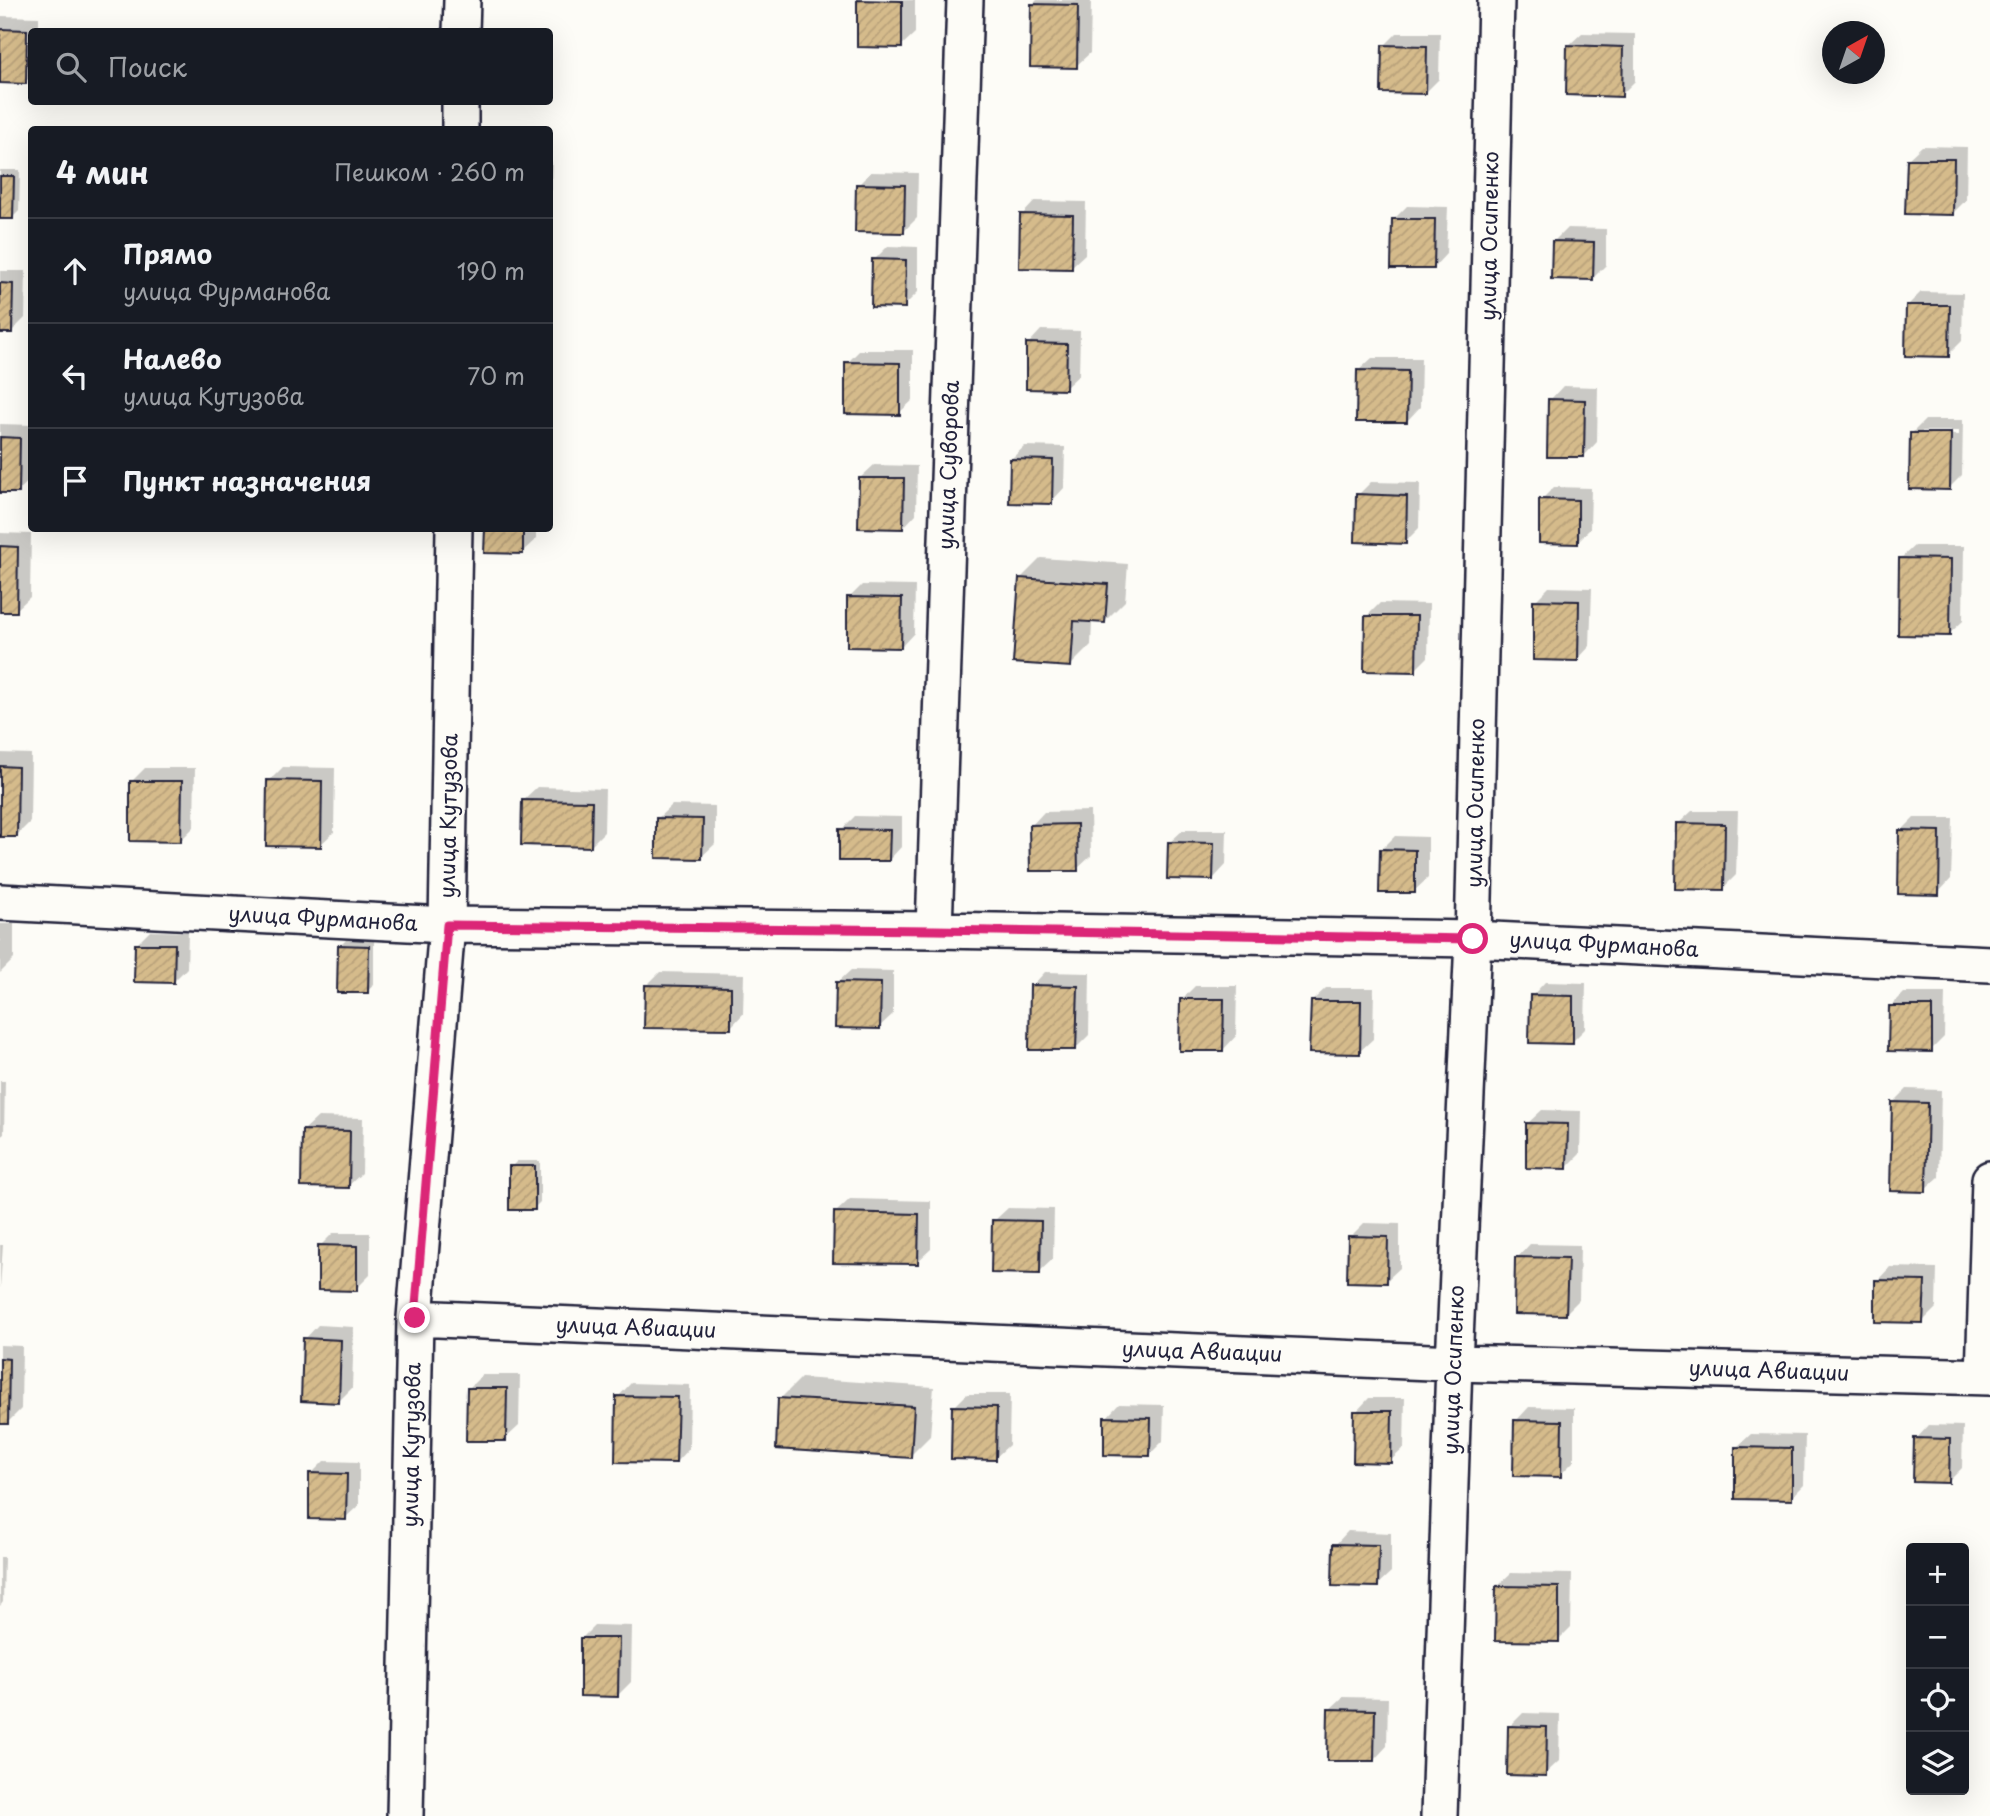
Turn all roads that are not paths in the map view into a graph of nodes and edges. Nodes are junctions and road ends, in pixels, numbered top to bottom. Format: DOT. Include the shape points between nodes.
graph roads {
  1 [pos="462,0"];
  2 [pos="965,0"];
  3 [pos="1496,0"];
  4 [pos="461,28"];
  5 [pos="460,105"];
  6 [pos="460,126"];
  7 [pos="454,532"];
  8 [pos="0,902"];
  9 [pos="447,925"];
  10 [pos="934,930"];
  11 [pos="1473,939"];
  12 [pos="1990,964"];
  13 [pos="1990,1178"];
  14 [pos="415,1318"];
  15 [pos="1454,1363"];
  16 [pos="1987,1377"];
  17 [pos="405,1816"];
  18 [pos="1439,1816"];
  1 -- 4 [label="street"];
  2 -- 10 [label="street, улица Суворова"];
  3 -- 11 [label="street, улица Осипенко"];
  5 -- 6 [label="street"];
  7 -- 9 [label="street, улица Кутузова"];
  8 -- 9 [label="street, улица Фурманова"];
  9 -- 10 [label="street, улица Фурманова"];
  9 -- 14 [label="street, улица Кутузова"];
  10 -- 11 [label="street, улица Фурманова"];
  11 -- 12 [label="street, улица Фурманова"];
  11 -- 15 [label="street, улица Осипенко"];
  13 -- 16 [label="street"];
  14 -- 15 [label="street, улица Авиации"];
  14 -- 17 [label="street, улица Кутузова"];
  15 -- 16 [label="street, улица Авиации"];
  15 -- 18 [label="street, улица Осипенко"];
}
